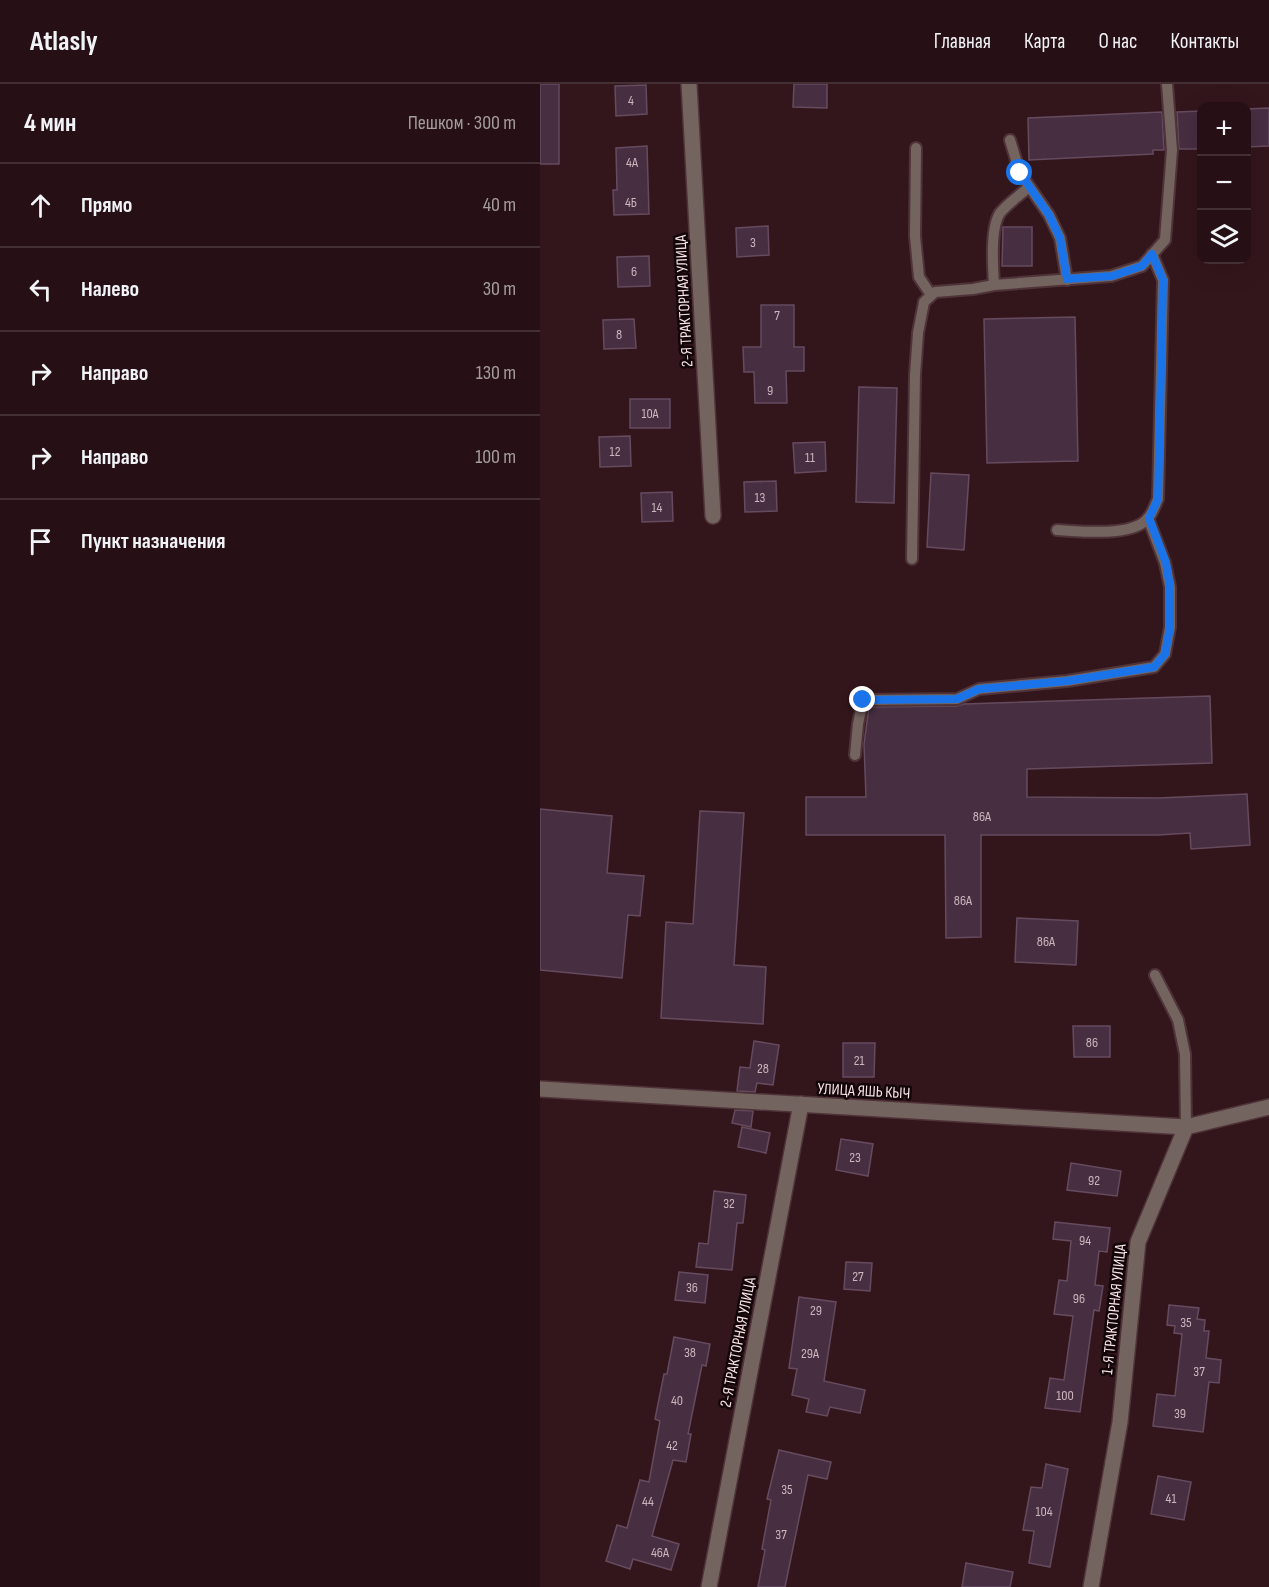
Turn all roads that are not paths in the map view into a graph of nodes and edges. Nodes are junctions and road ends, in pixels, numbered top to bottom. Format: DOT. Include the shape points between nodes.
graph roads {
  1 [pos="689,84"];
  2 [pos="1167,84"];
  3 [pos="1010,140"];
  4 [pos="916,148"];
  5 [pos="1029,187"];
  6 [pos="1152,254"];
  7 [pos="1067,279"];
  8 [pos="994,285"];
  9 [pos="931,295"];
  10 [pos="713,516"];
  11 [pos="1149,518"];
  12 [pos="1057,530"];
  13 [pos="912,559"];
  14 [pos="855,755"];
  15 [pos="1155,975"];
  16 [pos="540,1089"];
  17 [pos="801,1104"];
  18 [pos="1269,1107"];
  19 [pos="1186,1127"];
  20 [pos="709,1587"];
  21 [pos="1091,1587"];
  1 -- 10 [label="street, 2-Я ТРАКТОРНАЯ УЛИЦА"];
  2 -- 6 [label="lane" via="1172,150 1165,240"];
  3 -- 5 [label="lane" via="1020,173"];
  4 -- 9 [label="lane" via="915,236 919,277"];
  5 -- 7 [label="lane" via="1060,238"];
  5 -- 8 [label="lane" via="999,215 993,256"];
  6 -- 7 [label="lane" via="1142,266 1112,276"];
  6 -- 11 [label="lane" via="1163,280 1158,499"];
  7 -- 8 [label="lane"];
  8 -- 9 [label="lane"];
  9 -- 13 [label="lane" via="924,302 918,333"];
  11 -- 12 [label="lane" via="1106,533"];
  11 -- 14 [label="lane" via="1166,563 1170,587 1165,654 1154,667 1067,681 979,689 957,699 863,700"];
  15 -- 19 [label="lane" via="1178,1020 1185,1054"];
  16 -- 17 [label="street, УЛИЦА ЯШЬ КЫЧ"];
  17 -- 19 [label="street, УЛИЦА ЯШЬ КЫЧ"];
  17 -- 20 [label="street, 2-Я ТРАКТОРНАЯ УЛИЦА"];
  18 -- 19 [label="street"];
  19 -- 21 [label="street, 1-Я ТРАКТОРНАЯ УЛИЦА" via="1138,1242 1120,1422"];
}
